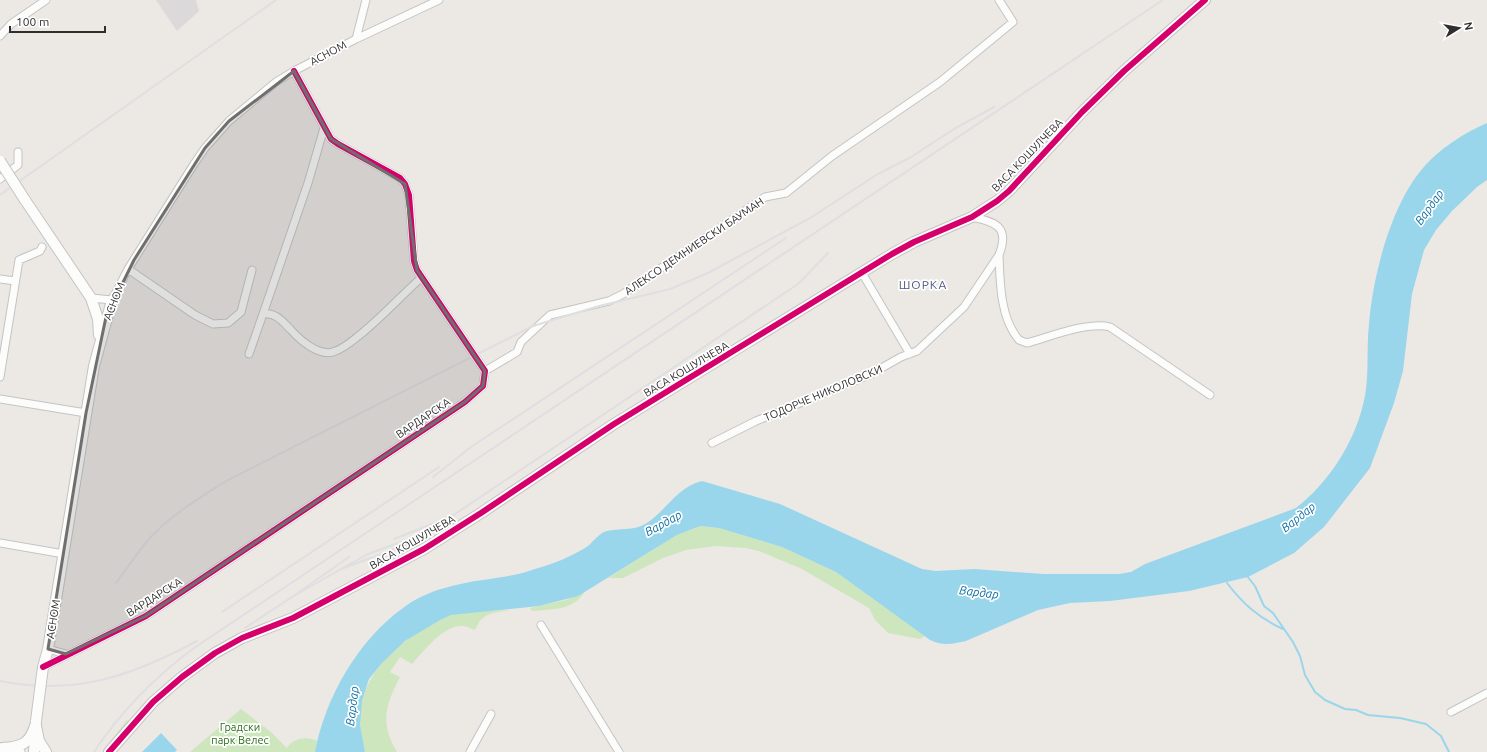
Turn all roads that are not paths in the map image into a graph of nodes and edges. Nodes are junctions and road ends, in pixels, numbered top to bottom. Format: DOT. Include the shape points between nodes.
graph roads {
  1 [pos="46,0"];
  2 [pos="366,0"];
  3 [pos="439,0"];
  4 [pos="999,0"];
  5 [pos="1205,0"];
  6 [pos="0,36"];
  7 [pos="356,39"];
  8 [pos="294,71"];
  9 [pos="324,128"];
  10 [pos="18,152"];
  11 [pos="0,161"];
  12 [pos="0,179"];
  13 [pos="972,217"];
  14 [pos="42,247"];
  15 [pos="999,255"];
  16 [pos="128,269"];
  17 [pos="252,270"];
  18 [pos="862,273"];
  19 [pos="422,277"];
  20 [pos="0,279"];
  21 [pos="15,281"];
  22 [pos="91,298"];
  23 [pos="112,300"];
  24 [pos="263,314"];
  25 [pos="99,343"];
  26 [pos="249,354"];
  27 [pos="910,354"];
  28 [pos="485,371"];
  29 [pos="0,377"];
  30 [pos="1210,395"];
  31 [pos="0,399"];
  32 [pos="86,413"];
  33 [pos="712,442"];
  34 [pos="0,544"];
  35 [pos="64,554"];
  36 [pos="541,625"];
  37 [pos="48,649"];
  38 [pos="66,654"];
  39 [pos="43,667"];
  40 [pos="1487,693"];
  41 [pos="1451,712"];
  42 [pos="491,714"];
  43 [pos="36,722"];
  44 [pos="1,748"];
  45 [pos="20,752"];
  46 [pos="34,752"];
  47 [pos="46,752"];
  48 [pos="109,752"];
  49 [pos="470,752"];
  50 [pos="618,752"];
  1 -- 6 [label="street" via="11,24"];
  2 -- 7 [label="street"];
  3 -- 7 [label="street, АСНОМ"];
  4 -- 28 [label="street, АЛЕКСО ДЕМНИЕВСКИ БАУМАН" via="1013,22 940,82 832,156 786,193 765,197 623,294 609,301 550,315 521,342 517,352"];
  5 -- 13 [label="main road, ВАСА КОШУЛЧЕВА" via="1103,91 1009,191"];
  7 -- 8 [label="street, АСНОМ"];
  8 -- 9 [label="street"];
  8 -- 16 [label="street, АСНОМ" via="248,104 205,148"];
  9 -- 19 [label="street" via="338,144 400,178 405,184 414,261"];
  9 -- 24 [label="street" via="306,190"];
  10 -- 12 [label="street" via="18,165"];
  11 -- 22 [label="main road, bridge"];
  13 -- 15 [label="street, ТОДОРЧЕ НИКОЛОВСКИ" via="993,221 998,226 1002,236"];
  13 -- 18 [label="main road, ВАСА КОШУЛЧЕВА" via="914,242"];
  14 -- 21 [label="street" via="40,251 19,260"];
  15 -- 27 [label="street, ТОДОРЧЕ НИКОЛОВСКИ" via="964,307 925,344"];
  15 -- 30 [label="street" via="1005,310 1019,340 1027,343 1080,329 1110,326"];
  16 -- 17 [label="street" via="195,315 213,324 228,323 241,312"];
  16 -- 23 [label="street, АСНОМ"];
  18 -- 27 [label="street"];
  18 -- 48 [label="main road, ВАСА КОШУЛЧЕВА" via="614,424 424,549 293,618 242,638 215,653 182,677 143,712"];
  19 -- 24 [label="street" via="374,324 333,352 324,352 304,344 274,315"];
  19 -- 28 [label="street"];
  20 -- 21 [label="street"];
  21 -- 29 [label="street"];
  22 -- 23 [label="street"];
  22 -- 25 [label="main road" via="98,319"];
  23 -- 25 [label="main road, АСНОМ"];
  24 -- 26 [label="street"];
  25 -- 32 [label="main road, АСНОМ"];
  27 -- 33 [label="street, ТОДОРЧЕ НИКОЛОВСКИ" via="831,392 756,421"];
  28 -- 38 [label="street, ВАРДАРСКА" via="483,386 465,402 146,616"];
  31 -- 32 [label="street"];
  32 -- 35 [label="main road, АСНОМ"];
  34 -- 35 [label="street"];
  35 -- 37 [label="main road, АСНОМ"];
  36 -- 50 [label="street"];
  37 -- 38 [label="street"];
  37 -- 39 [label="main road, АСНОМ"];
  38 -- 39 [label="street, ВАРДАРСКА"];
  39 -- 43 [label="main road, АСНОМ, bridge"];
  40 -- 41 [label="street"];
  42 -- 49 [label="street"];
  43 -- 44 [label="main road" via="31,737 26,742 18,746"];
  43 -- 46 [label="main road, АСНОМ"];
  43 -- 47 [label="main road" via="39,741"];
  44 -- 45 [label="street"];
}
